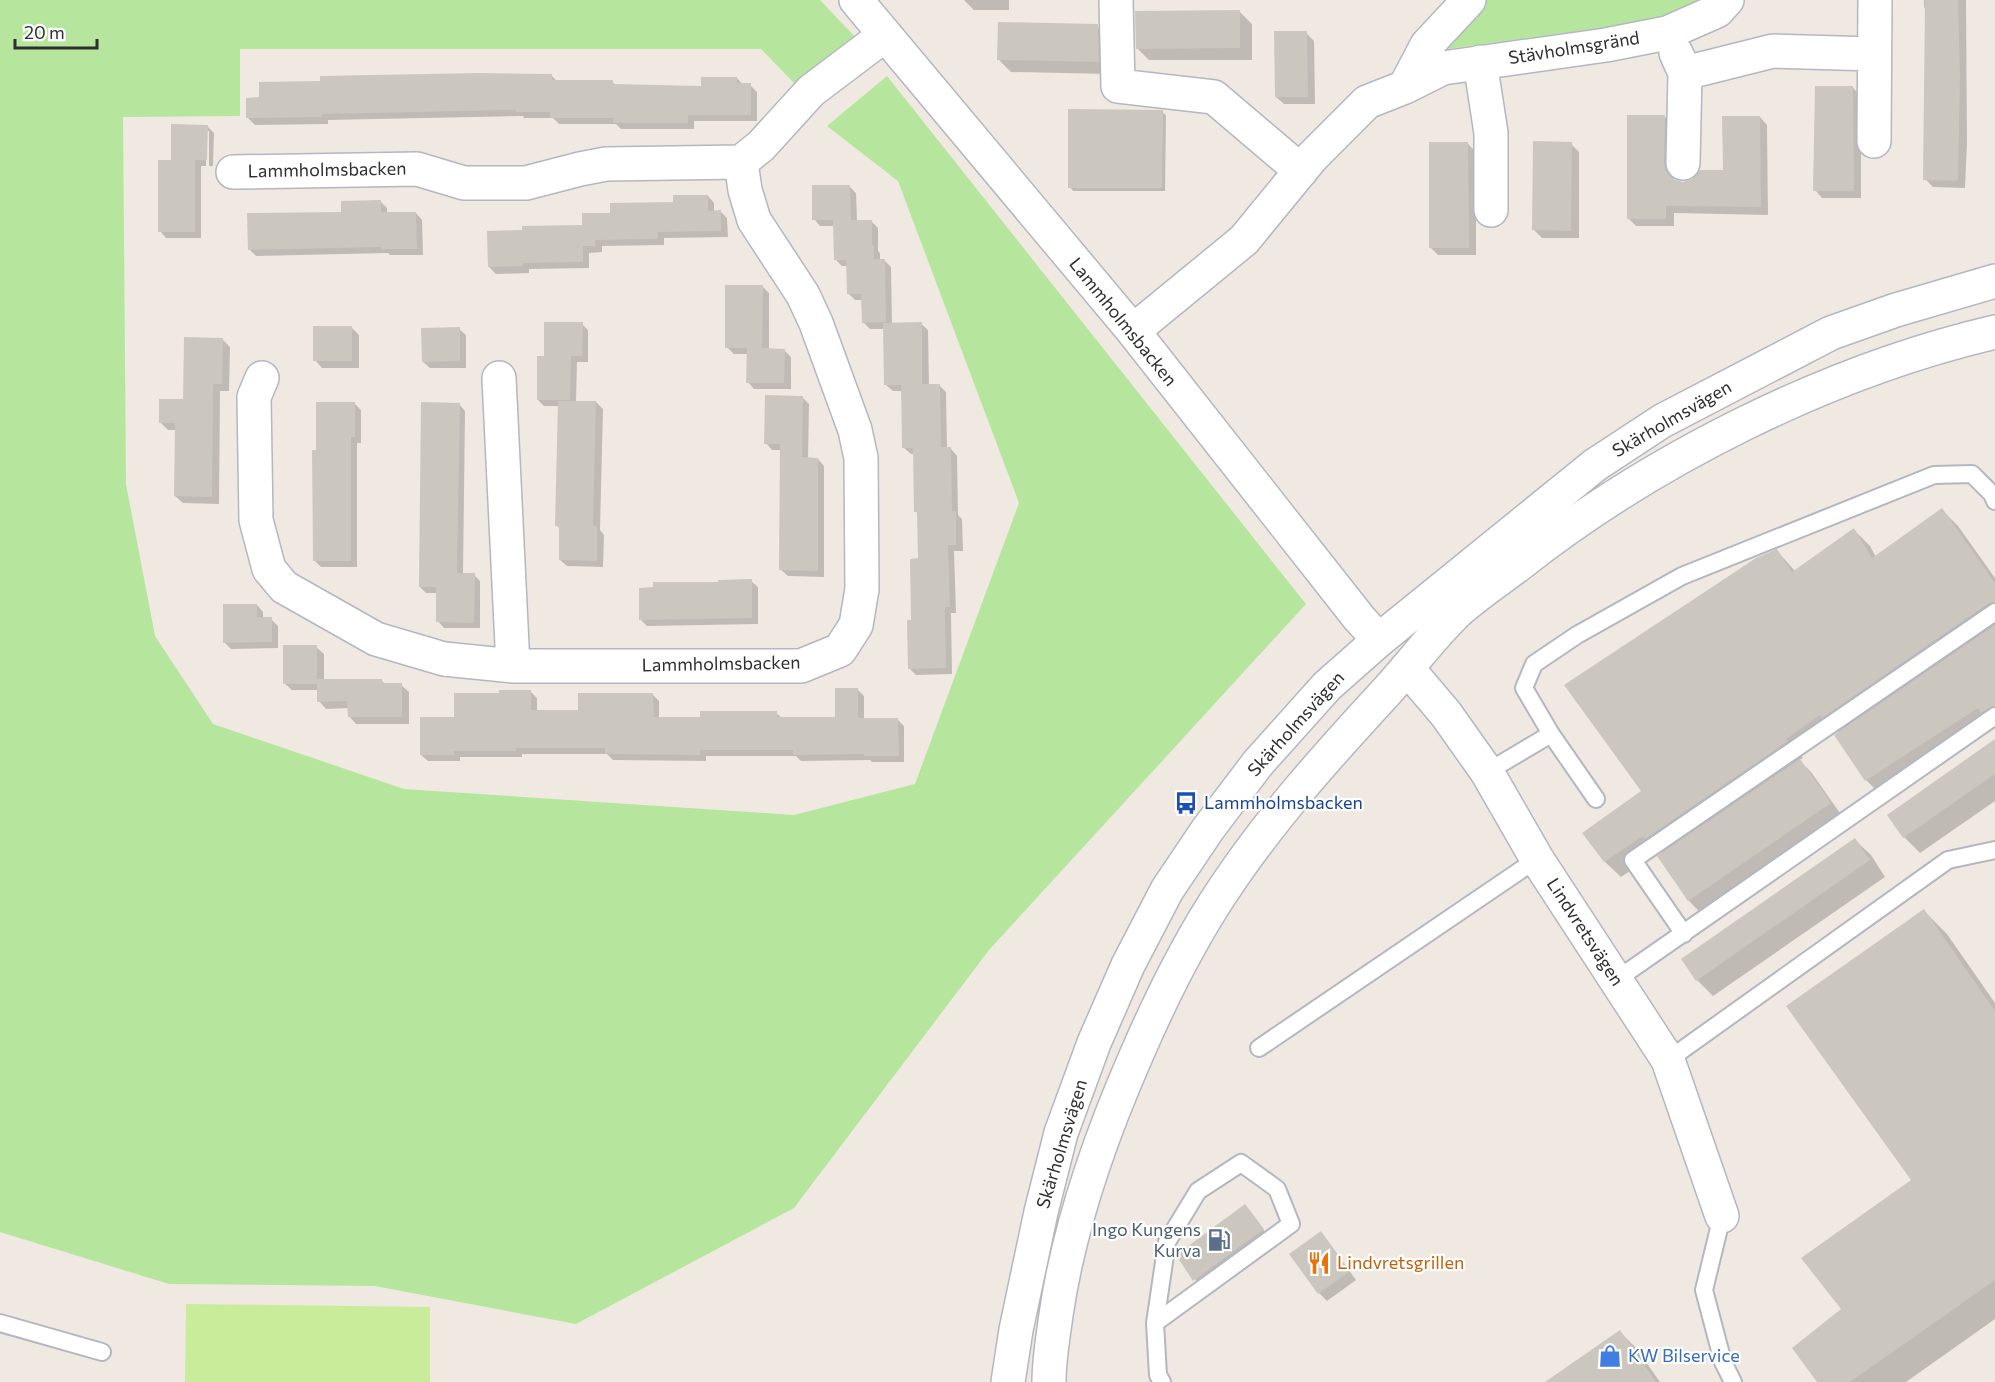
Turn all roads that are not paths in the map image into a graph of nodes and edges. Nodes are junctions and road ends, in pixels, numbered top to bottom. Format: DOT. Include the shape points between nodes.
graph roads {
  1 [pos="856,0"];
  2 [pos="1116,0"];
  3 [pos="1468,0"];
  4 [pos="1727,0"];
  5 [pos="1875,0"];
  6 [pos="1667,33"];
  7 [pos="885,35"];
  8 [pos="1874,54"];
  9 [pos="1480,62"];
  10 [pos="1684,73"];
  11 [pos="1405,87"];
  12 [pos="1874,141"];
  13 [pos="741,162"];
  14 [pos="1683,163"];
  15 [pos="1301,171"];
  16 [pos="233,172"];
  17 [pos="1491,210"];
  18 [pos="1995,281"];
  19 [pos="1133,331"];
  20 [pos="1995,332"];
  21 [pos="262,378"];
  22 [pos="499,378"];
  23 [pos="1995,501"];
  24 [pos="1995,612"];
  25 [pos="1379,640"];
  26 [pos="513,666"];
  27 [pos="1407,668"];
  28 [pos="1995,716"];
  29 [pos="1551,734"];
  30 [pos="1486,772"];
  31 [pos="1596,799"];
  32 [pos="1995,850"];
  33 [pos="1537,859"];
  34 [pos="1684,934"];
  35 [pos="1616,980"];
  36 [pos="1259,1048"];
  37 [pos="1668,1060"];
  38 [pos="1722,1216"];
  39 [pos="0,1323"];
  40 [pos="1155,1323"];
  41 [pos="102,1352"];
  42 [pos="1008,1382"];
  43 [pos="1049,1382"];
  44 [pos="1162,1382"];
  45 [pos="1733,1382"];
  1 -- 7 [label="street, Lammholmsbacken"];
  2 -- 15 [label="street" via="1118,86 1214,97"];
  3 -- 11 [label="street" via="1427,45"];
  4 -- 6 [label="street, Stävholmsgränd" via="1717,11"];
  5 -- 8 [label="street"];
  6 -- 9 [label="street, Stävholmsgränd"];
  6 -- 10 [label="street"];
  7 -- 13 [label="street" via="811,91 761,146"];
  7 -- 19 [label="street, Lammholmsbacken"];
  8 -- 10 [label="street" via="1773,51"];
  8 -- 12 [label="street"];
  9 -- 11 [label="street, Stävholmsgränd" via="1443,68"];
  9 -- 17 [label="street" via="1491,133"];
  10 -- 14 [label="street"];
  11 -- 15 [label="street, Stävholmsgränd" via="1367,102"];
  13 -- 16 [label="street, Lammholmsbacken" via="606,164 526,183 464,183 417,169"];
  13 -- 26 [label="street, Lammholmsbacken" via="744,190 754,220 816,323 855,430 861,458 862,578 856,625 840,650 801,666"];
  15 -- 19 [label="street, Stävholmsgränd" via="1244,240"];
  18 -- 25 [label="street, Skärholmsvägen" via="1831,333 1662,421 1595,465"];
  19 -- 25 [label="street, Lammholmsbacken"];
  20 -- 27 [label="street, Skärholmsvägen" via="1887,364 1780,407 1628,487 1557,534 1457,612"];
  21 -- 26 [label="street, Lammholmsbacken" via="254,397 256,520 269,569 284,587 376,639 444,659"];
  22 -- 26 [label="street"];
  23 -- 29 [label="lane" via="1972,474 1934,475 1682,576 1534,664 1524,688"];
  24 -- 34 [label="lane" via="1633,860"];
  25 -- 27 [label="street, Lammholmsbacken"];
  25 -- 42 [label="street, Skärholmsvägen" via="1327,686 1251,773 1167,890 1128,965 1061,1133 1041,1212"];
  27 -- 30 [label="street, Lindvretsvägen" via="1446,714"];
  27 -- 43 [label="street, Skärholmsvägen" via="1274,821 1224,889 1151,1021 1111,1116 1071,1236 1059,1294"];
  28 -- 34 [label="lane"];
  29 -- 30 [label="lane"];
  29 -- 31 [label="lane"];
  30 -- 33 [label="street, Lindvretsvägen"];
  32 -- 37 [label="lane" via="1948,860"];
  33 -- 35 [label="street, Lindvretsvägen"];
  33 -- 36 [label="lane"];
  34 -- 35 [label="lane"];
  35 -- 37 [label="street, Lindvretsvägen"];
  37 -- 38 [label="street, Lindvretsvägen"];
  38 -- 45 [label="lane" via="1704,1290 1723,1362"];
  39 -- 41 [label="lane"];
  40 -- 40 [label="lane" via="1167,1242 1198,1191 1241,1164 1277,1189 1291,1224"];
  40 -- 44 [label="lane" via="1158,1375"];
}
